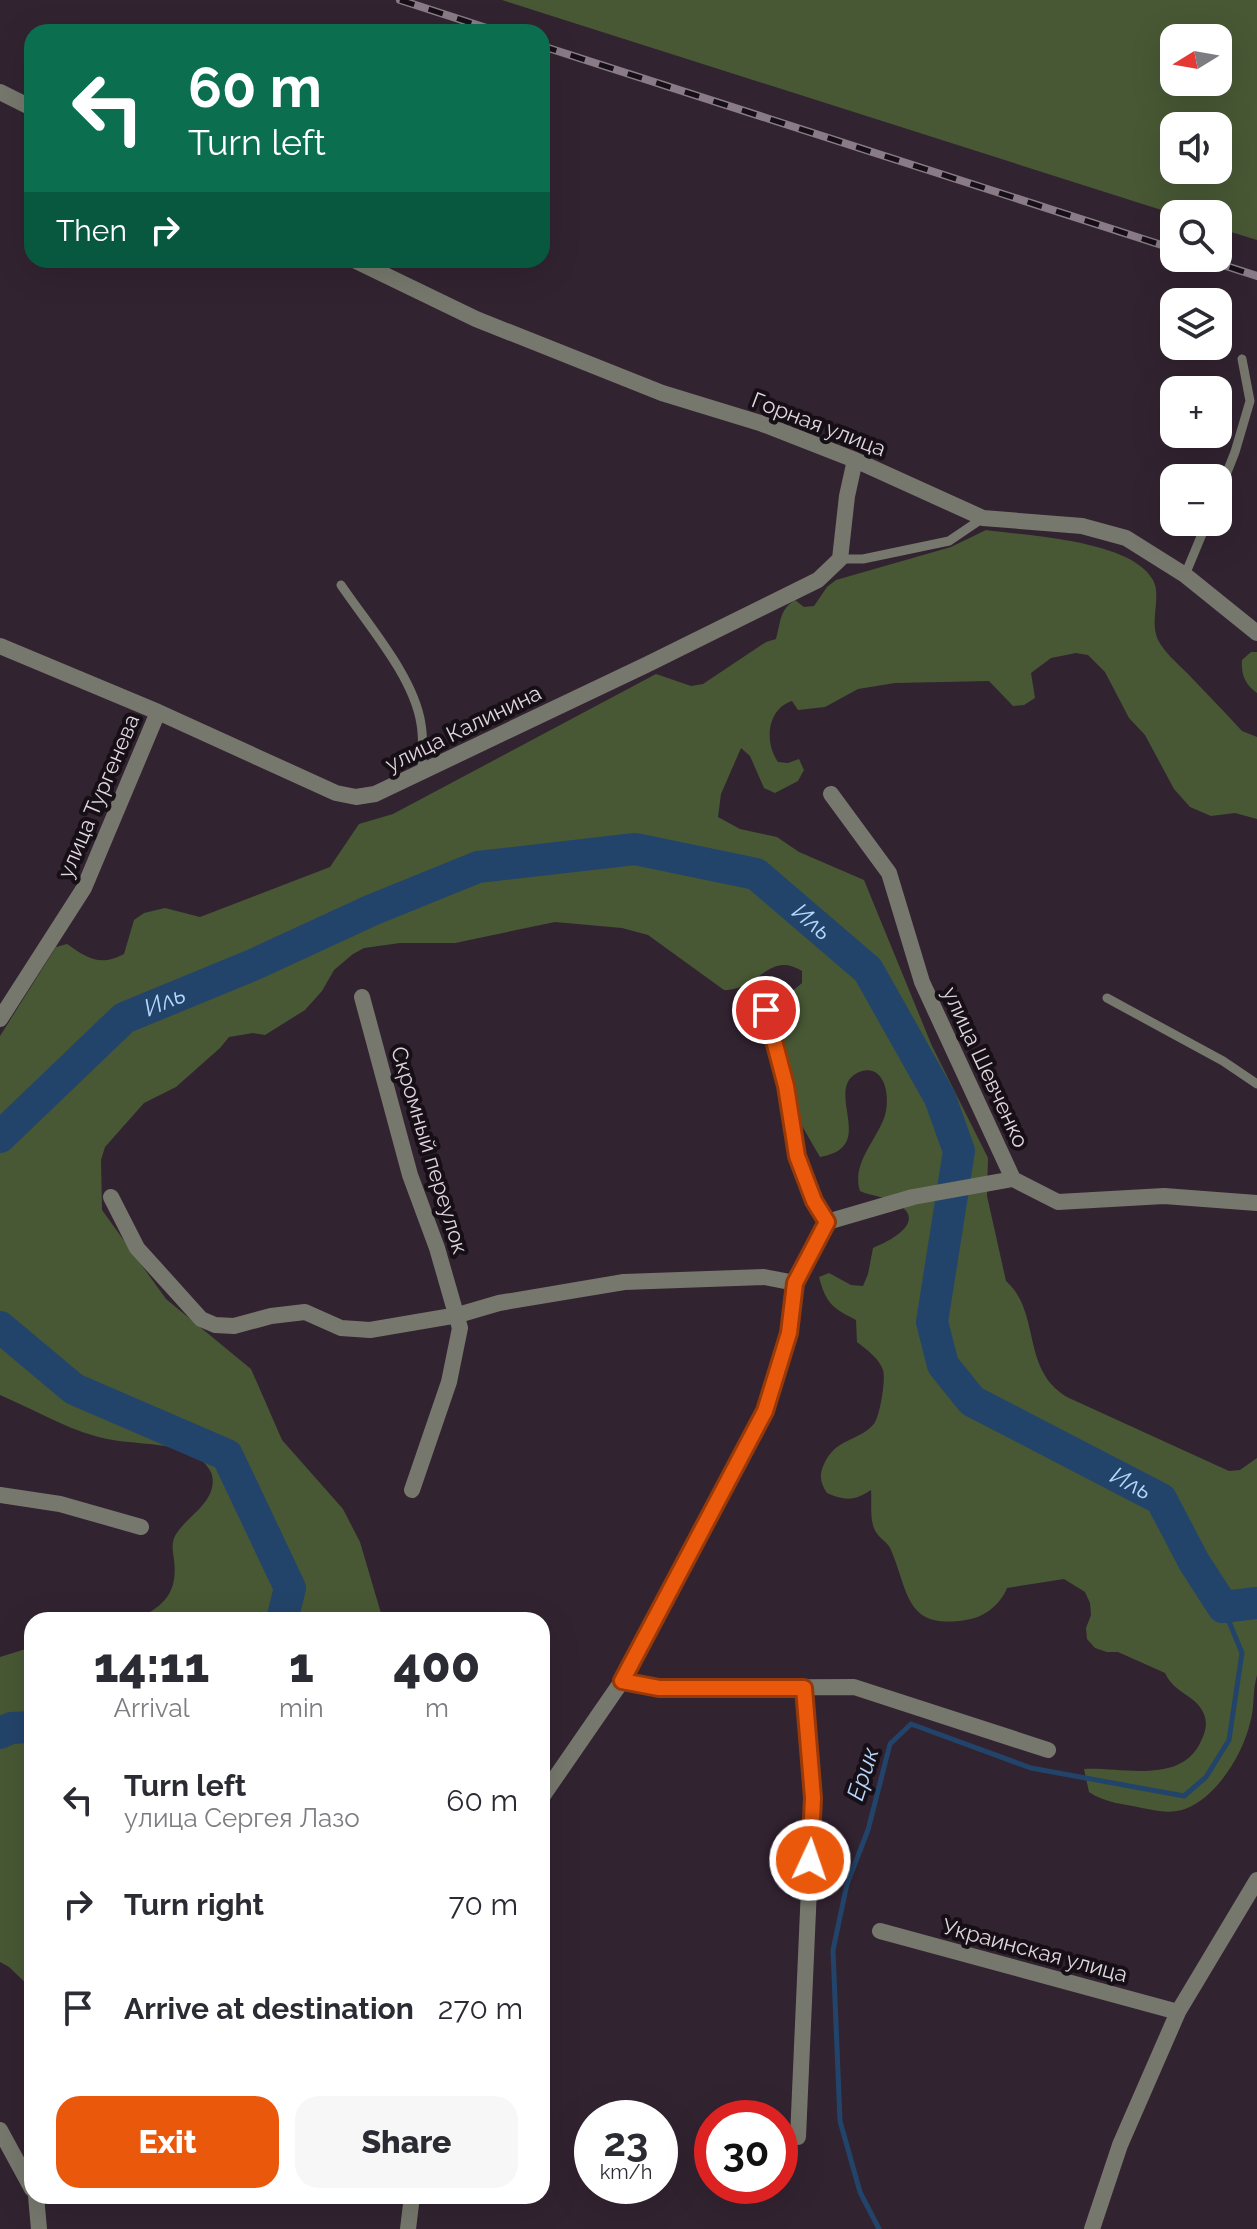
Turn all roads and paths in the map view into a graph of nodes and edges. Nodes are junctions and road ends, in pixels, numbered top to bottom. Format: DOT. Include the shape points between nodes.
graph roads {
  1 [pos="0,92"];
  2 [pos="24,104"];
  3 [pos="371,268"];
  4 [pos="1242,359"];
  5 [pos="855,460"];
  6 [pos="1230,464"];
  7 [pos="983,518"];
  8 [pos="1201,536"];
  9 [pos="840,559"];
  10 [pos="1185,575"];
  11 [pos="341,585"];
  12 [pos="1257,633"];
  13 [pos="0,646"];
  14 [pos="158,712"];
  15 [pos="422,774"];
  16 [pos="831,794"];
  17 [pos="362,997"];
  18 [pos="1107,998"];
  19 [pos="766,1010"];
  20 [pos="0,1019"];
  21 [pos="1257,1084"];
  22 [pos="1013,1179"];
  23 [pos="111,1197"];
  24 [pos="1257,1203"];
  25 [pos="827,1222"];
  26 [pos="795,1283"];
  27 [pos="458,1315"];
  28 [pos="412,1490"];
  29 [pos="0,1495"];
  30 [pos="141,1527"];
  31 [pos="622,1681"];
  32 [pos="804,1688"];
  33 [pos="1048,1750"];
  34 [pos="550,1785"];
  35 [pos="1257,1880"];
  36 [pos="880,1931"];
  37 [pos="1178,2012"];
  38 [pos="0,2130"];
  39 [pos="798,2137"];
  40 [pos="24,2174"];
  41 [pos="38,2204"];
  42 [pos="411,2204"];
  43 [pos="44,2228"];
  44 [pos="408,2229"];
  45 [pos="1092,2229"];
  1 -- 2 [label="street"];
  3 -- 5 [label="street, Горная улица" via="476,319 662,393"];
  4 -- 6 [label="lane" via="1250,401"];
  5 -- 7 [label="street, Горная улица"];
  5 -- 9 [label="street"];
  7 -- 9 [label="lane" via="949,541"];
  7 -- 10 [label="street, Горная улица" via="1082,526 1126,538"];
  8 -- 10 [label="lane"];
  9 -- 15 [label="street, улица Калинина" via="818,580"];
  10 -- 12 [label="street, Горная улица"];
  11 -- 15 [label="lane" via="416,702"];
  13 -- 14 [label="street, улица Калинина"];
  14 -- 15 [label="street, улица Калинина" via="336,793 375,794"];
  14 -- 20 [label="street, улица Тургенева" via="84,888"];
  16 -- 22 [label="street, улица Шевченко" via="889,873 922,982"];
  17 -- 27 [label="street, Скромный переулок" via="410,1175"];
  18 -- 21 [label="lane"];
  19 -- 25 [label="street" via="797,1156"];
  22 -- 24 [label="street, улица Шевченко" via="1058,1202 1164,1196"];
  22 -- 25 [label="street" via="913,1197"];
  23 -- 27 [label="street" via="137,1248 201,1319 215,1325 305,1312 341,1328 370,1330"];
  25 -- 26 [label="street"];
  26 -- 27 [label="street" via="764,1277 624,1282"];
  26 -- 31 [label="street" via="789,1333 765,1411"];
  27 -- 28 [label="street, Скромный переулок" via="449,1382"];
  29 -- 30 [label="street" via="60,1504"];
  31 -- 32 [label="street" via="659,1688"];
  31 -- 34 [label="street"];
  32 -- 33 [label="street" via="854,1687"];
  32 -- 39 [label="street" via="813,1798"];
  35 -- 37 [label="street"];
  36 -- 37 [label="street, Украинская улица"];
  37 -- 45 [label="street" via="1120,2145"];
  38 -- 40 [label="street"];
  41 -- 43 [label="street"];
  42 -- 44 [label="street"];
}
